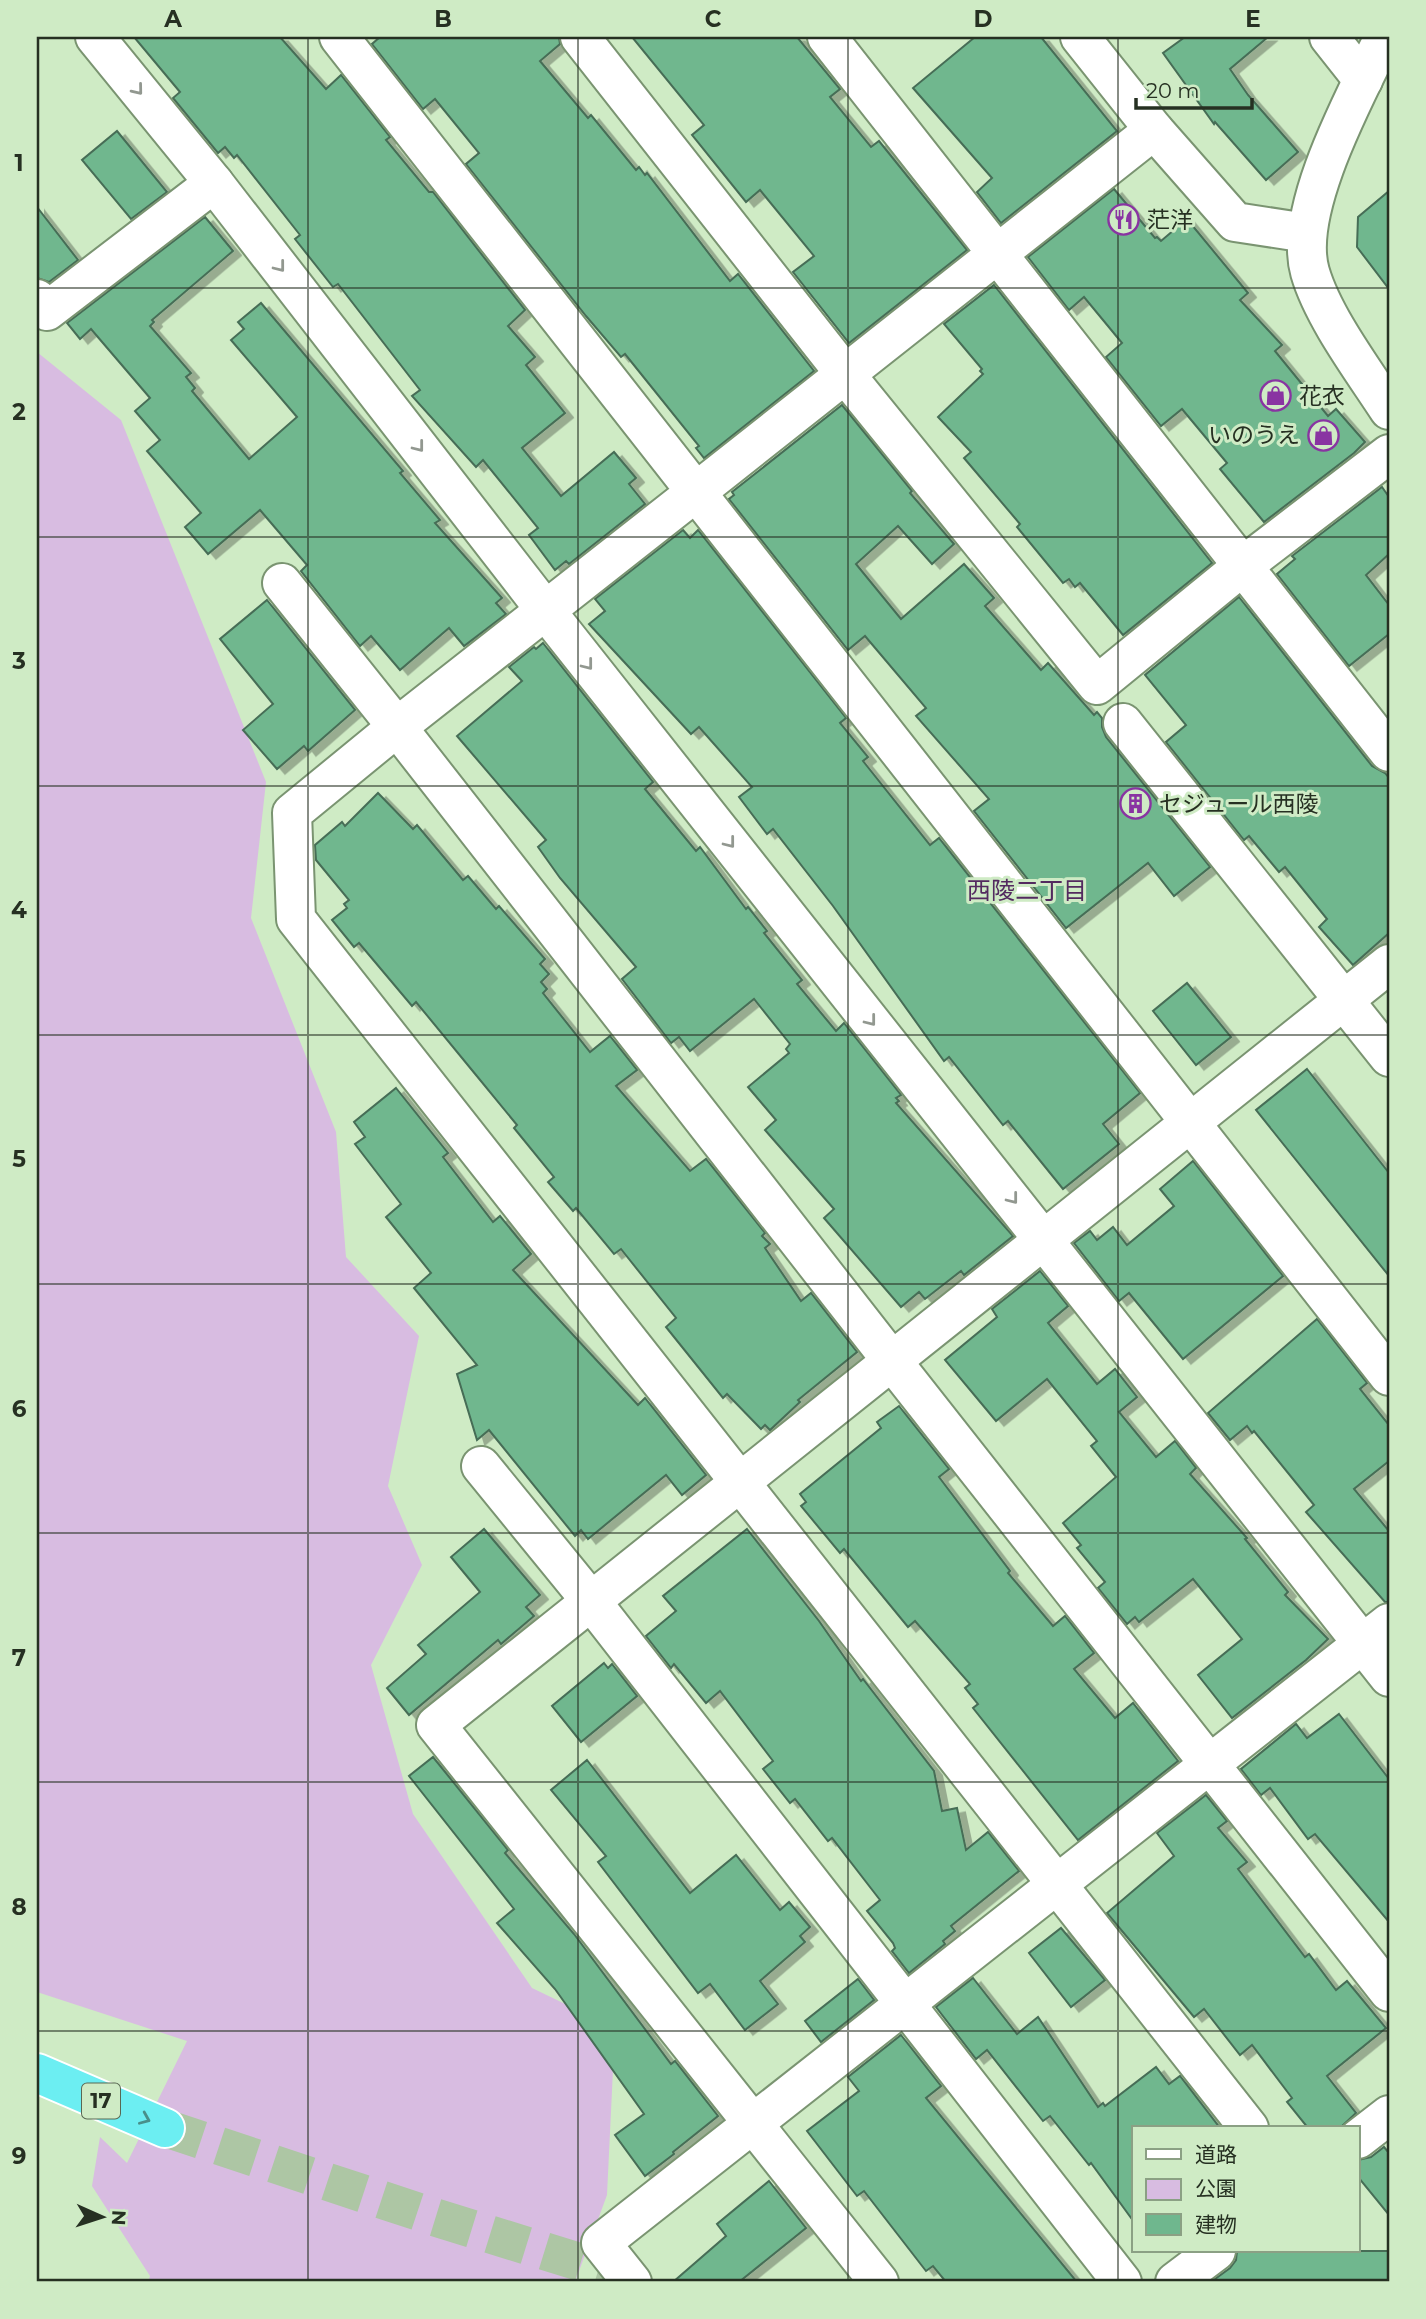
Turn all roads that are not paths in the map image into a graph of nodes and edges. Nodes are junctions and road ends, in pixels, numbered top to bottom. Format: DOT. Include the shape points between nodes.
graph roads {
  1 [pos="94,37"];
  2 [pos="339,37"];
  3 [pos="580,37"];
  4 [pos="827,37"];
  5 [pos="1080,37"];
  6 [pos="1329,37"];
  7 [pos="1377,66"];
  8 [pos="1154,130"];
  9 [pos="214,183"];
  10 [pos="1307,233"];
  11 [pos="1000,254"];
  12 [pos="37,299"];
  13 [pos="845,374"];
  14 [pos="1389,410"];
  15 [pos="1389,454"];
  16 [pos="696,492"];
  17 [pos="1244,565"];
  18 [pos="282,583"];
  19 [pos="546,611"];
  20 [pos="1123,723"];
  21 [pos="397,727"];
  22 [pos="1389,751"];
  23 [pos="1389,964"];
  24 [pos="1345,1000"];
  25 [pos="1389,1057"];
  26 [pos="1191,1123"];
  27 [pos="1044,1240"];
  28 [pos="892,1361"];
  29 [pos="1389,1376"];
  30 [pos="481,1466"];
  31 [pos="740,1482"];
  32 [pos="591,1601"];
  33 [pos="1376,1633"];
  34 [pos="1389,1677"];
  35 [pos="1210,1765"];
  36 [pos="1057,1884"];
  37 [pos="1389,1993"];
  38 [pos="905,2004"];
  39 [pos="37,2073"];
  40 [pos="1389,2115"];
  41 [pos="753,2124"];
  42 [pos="1248,2126"];
  43 [pos="165,2128"];
  44 [pos="1360,2137"];
  45 [pos="1215,2252"];
  46 [pos="632,2282"];
  47 [pos="879,2282"];
  48 [pos="1122,2282"];
  49 [pos="1175,2282"];
  1 -- 9 [label="street, one-way"];
  2 -- 16 [label="street"];
  3 -- 13 [label="street"];
  4 -- 11 [label="street"];
  5 -- 8 [label="street"];
  6 -- 7 [label="street"];
  7 -- 10 [label="street" via="1318,182"];
  8 -- 10 [label="street" via="1235,222"];
  8 -- 11 [label="street"];
  9 -- 12 [label="street" via="47,311"];
  9 -- 19 [label="street, one-way"];
  10 -- 14 [label="street" via="1309,271 1343,342"];
  11 -- 13 [label="street"];
  11 -- 17 [label="street"];
  13 -- 16 [label="street"];
  13 -- 17 [label="street" via="1097,685"];
  15 -- 17 [label="street"];
  16 -- 19 [label="street"];
  16 -- 26 [label="street"];
  17 -- 22 [label="street"];
  18 -- 21 [label="street"];
  19 -- 21 [label="street"];
  19 -- 27 [label="street, one-way"];
  20 -- 24 [label="street"];
  21 -- 28 [label="street"];
  21 -- 31 [label="street" via="292,813 296,919"];
  23 -- 24 [label="street"];
  24 -- 25 [label="street"];
  24 -- 26 [label="street"];
  26 -- 27 [label="street"];
  26 -- 29 [label="street"];
  27 -- 28 [label="street"];
  27 -- 33 [label="street"];
  28 -- 31 [label="street"];
  28 -- 35 [label="street"];
  30 -- 32 [label="street"];
  31 -- 32 [label="street"];
  31 -- 36 [label="street"];
  32 -- 38 [label="street"];
  32 -- 41 [label="street" via="436,1725"];
  33 -- 34 [label="street"];
  33 -- 35 [label="street"];
  35 -- 36 [label="street"];
  35 -- 37 [label="street"];
  36 -- 38 [label="street"];
  36 -- 42 [label="street"];
  38 -- 41 [label="street"];
  38 -- 48 [label="street"];
  39 -- 43 [label="highway, 17, one-way"];
  40 -- 44 [label="street"];
  41 -- 46 [label="street" via="601,2243"];
  41 -- 47 [label="street"];
  45 -- 49 [label="street"];
}
